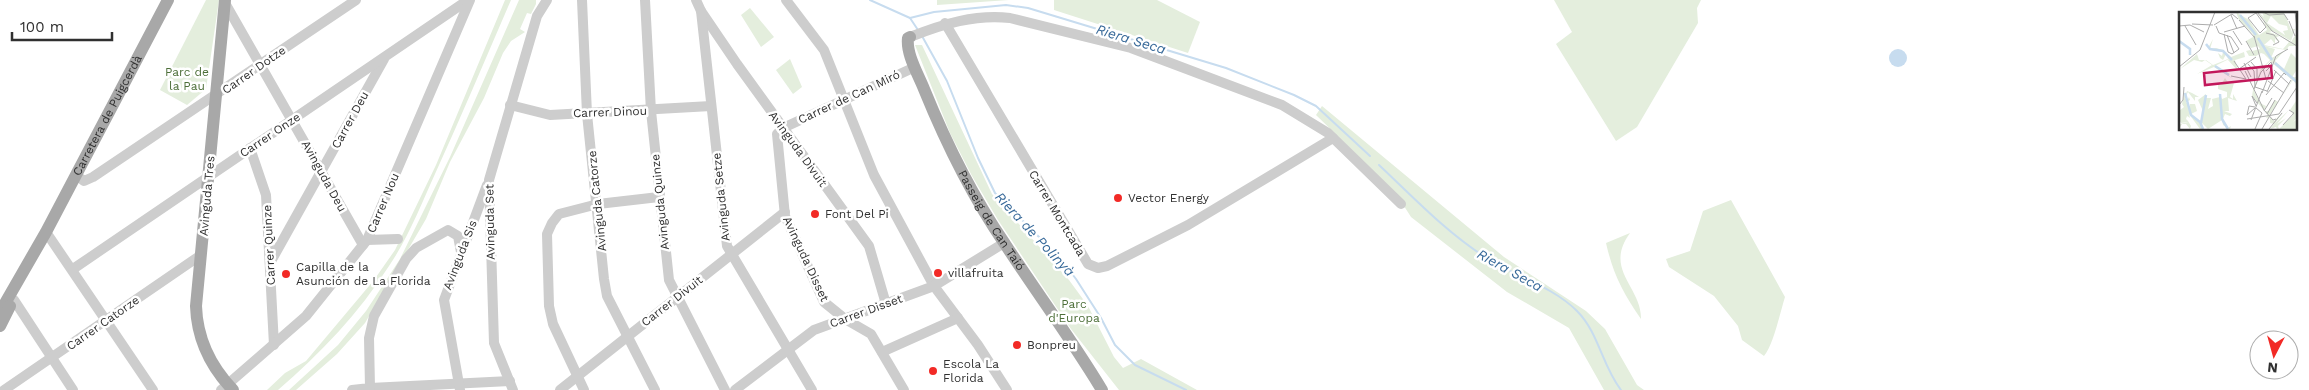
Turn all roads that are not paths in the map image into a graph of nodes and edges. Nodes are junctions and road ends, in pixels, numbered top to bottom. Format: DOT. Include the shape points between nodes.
graph roads {
  1 [pos="168,0"];
  2 [pos="356,0"];
  3 [pos="469,0"];
  4 [pos="547,0"];
  5 [pos="582,0"];
  6 [pos="646,0"];
  7 [pos="696,0"];
  8 [pos="786,0"];
  9 [pos="225,1"];
  10 [pos="701,11"];
  11 [pos="945,23"];
  12 [pos="910,37"];
  13 [pos="386,55"];
  14 [pos="261,65"];
  15 [pos="915,67"];
  16 [pos="216,96"];
  17 [pos="844,100"];
  18 [pos="510,105"];
  19 [pos="711,106"];
  20 [pos="651,111"];
  21 [pos="588,114"];
  22 [pos="292,120"];
  23 [pos="783,128"];
  24 [pos="1333,138"];
  25 [pos="250,148"];
  26 [pos="321,171"];
  27 [pos="76,175"];
  28 [pos="208,177"];
  29 [pos="489,180"];
  30 [pos="659,197"];
  31 [pos="598,204"];
  32 [pos="1401,204"];
  33 [pos="784,212"];
  34 [pos="46,232"];
  35 [pos="398,239"];
  36 [pos="365,243"];
  37 [pos="1004,243"];
  38 [pos="461,252"];
  39 [pos="201,255"];
  40 [pos="730,256"];
  41 [pos="270,263"];
  42 [pos="72,269"];
  43 [pos="934,286"];
  44 [pos="677,298"];
  45 [pos="14,300"];
  46 [pos="886,304"];
  47 [pos="2,313"];
  48 [pos="958,318"];
  49 [pos="845,319"];
  50 [pos="107,320"];
  51 [pos="0,326"];
  52 [pos="626,336"];
  53 [pos="274,345"];
  54 [pos="788,350"];
  55 [pos="882,352"];
  56 [pos="52,358"];
  57 [pos="577,376"];
  58 [pos="511,385"];
  59 [pos="460,387"];
  60 [pos="370,388"];
  61 [pos="228,389"];
  62 [pos="4,390"];
  63 [pos="74,390"];
  64 [pos="153,390"];
  65 [pos="352,390"];
  66 [pos="560,390"];
  67 [pos="584,390"];
  68 [pos="655,390"];
  69 [pos="725,390"];
  70 [pos="735,390"];
  71 [pos="812,390"];
  72 [pos="904,390"];
  73 [pos="1007,390"];
  74 [pos="1102,390"];
  1 -- 27 [label="main road, Carretera de Puigcerdà"];
  2 -- 14 [label="street, Carrer Dotze"];
  3 -- 13 [label="street, Carrer Onze"];
  3 -- 36 [label="street, Carrer Nou"];
  4 -- 18 [label="street, Avinguda Set" via="537,16"];
  5 -- 21 [label="street, Avinguda Catorze"];
  6 -- 20 [label="street, Avinguda Quinze"];
  7 -- 10 [label="street, Avinguda Divuit"];
  8 -- 17 [label="street" via="824,50"];
  9 -- 14 [label="street, Avinguda Deu"];
  9 -- 16 [label="main road, Avinguda Tres"];
  10 -- 19 [label="street, Avinguda Setze"];
  10 -- 23 [label="street, Avinguda Divuit"];
  11 -- 12 [label="street"];
  11 -- 24 [label="street" via="992,16 1010,18 1131,48 1282,104"];
  11 -- 24 [label="street, Carrer Montcada" via="1088,264 1098,268 1188,225"];
  12 -- 15 [label="main road, Passeig de Can Taió" via="907,43"];
  13 -- 22 [label="street, Carrer Onze"];
  13 -- 26 [label="street, Carrer Deu"];
  14 -- 16 [label="street, Carrer Dotze"];
  14 -- 22 [label="street, Avinguda Deu"];
  15 -- 17 [label="street, Carrer de Can Miró"];
  15 -- 37 [label="main road, Passeig de Can Taió" via="957,164"];
  16 -- 27 [label="street, Carrer Dotze" via="93,177 84,181"];
  16 -- 28 [label="main road, Avinguda Tres"];
  17 -- 23 [label="street, Carrer de Can Miró"];
  17 -- 43 [label="street" via="874,175"];
  18 -- 21 [label="street, Carrer Dinou" via="550,115"];
  18 -- 29 [label="street, Avinguda Set"];
  19 -- 20 [label="street, Carrer Dinou"];
  19 -- 40 [label="street, Avinguda Setze" via="726,246"];
  20 -- 21 [label="street, Carrer Dinou"];
  20 -- 30 [label="street, Avinguda Quinze"];
  21 -- 31 [label="street, Avinguda Catorze"];
  22 -- 25 [label="street, Carrer Onze"];
  22 -- 26 [label="street, Avinguda Deu"];
  23 -- 33 [label="street, Avinguda Disset" via="777,134"];
  23 -- 46 [label="street, Avinguda Divuit" via="869,246"];
  24 -- 32 [label="street" via="1367,166"];
  25 -- 28 [label="street, Carrer Onze"];
  25 -- 41 [label="street, Carrer Quinze" via="266,195"];
  26 -- 36 [label="street, Avinguda Deu"];
  26 -- 41 [label="street, Carrer Deu"];
  27 -- 34 [label="main road, Carretera de Puigcerdà"];
  28 -- 39 [label="main road, Avinguda Tres"];
  28 -- 42 [label="street, Carrer Onze"];
  29 -- 38 [label="street, Avinguda Sis"];
  29 -- 58 [label="street, Avinguda Set" via="494,343"];
  30 -- 31 [label="street"];
  30 -- 44 [label="street, Avinguda Quinze" via="669,280"];
  31 -- 52 [label="street, Avinguda Catorze" via="607,296"];
  31 -- 57 [label="street" via="559,214 548,234 549,306 553,324"];
  33 -- 40 [label="street, Carrer Divuit"];
  33 -- 49 [label="street, Avinguda Disset" via="824,302"];
  34 -- 42 [label="street"];
  34 -- 45 [label="main road, Carretera de Puigcerdà"];
  34 -- 47 [label="main road, Carretera de Puigcerdà"];
  35 -- 36 [label="street"];
  36 -- 53 [label="street, Carrer Nou" via="306,316"];
  37 -- 43 [label="street, Carrer Disset"];
  37 -- 74 [label="main road, Passeig de Can Taió" via="1070,337"];
  38 -- 59 [label="street, Avinguda Sis" via="444,300"];
  38 -- 60 [label="street" via="458,236 448,230 416,248 406,259 371,325"];
  39 -- 50 [label="street, Carrer Catorze"];
  39 -- 61 [label="main road, Avinguda Tres" via="196,306 199,333"];
  40 -- 44 [label="street, Carrer Divuit"];
  40 -- 54 [label="street, Avinguda Setze"];
  41 -- 53 [label="street, Carrer Quinze"];
  42 -- 50 [label="street"];
  43 -- 46 [label="street, Carrer Disset"];
  43 -- 48 [label="street"];
  44 -- 52 [label="street, Carrer Divuit"];
  44 -- 69 [label="street, Avinguda Quinze"];
  45 -- 47 [label="main road, Carretera de Puigcerdà"];
  45 -- 56 [label="street"];
  46 -- 49 [label="street, Carrer Disset"];
  47 -- 51 [label="main road, Carretera de Puigcerdà"];
  48 -- 55 [label="street"];
  48 -- 73 [label="street"];
  49 -- 54 [label="street, Carrer Disset" via="814,330"];
  49 -- 55 [label="street, Avinguda Disset" via="871,334"];
  50 -- 56 [label="street, Carrer Catorze"];
  50 -- 64 [label="street"];
  52 -- 57 [label="street, Carrer Divuit"];
  52 -- 68 [label="street, Avinguda Catorze"];
  53 -- 61 [label="street, Carrer Nou"];
  54 -- 70 [label="street, Carrer Disset"];
  54 -- 71 [label="street, Avinguda Setze"];
  55 -- 72 [label="street, Avinguda Disset"];
  56 -- 62 [label="street, Carrer Catorze"];
  56 -- 63 [label="street"];
  57 -- 66 [label="street, Carrer Divuit"];
  57 -- 67 [label="street"];
  58 -- 59 [label="street"];
  59 -- 60 [label="street"];
  60 -- 65 [label="street"];
}
